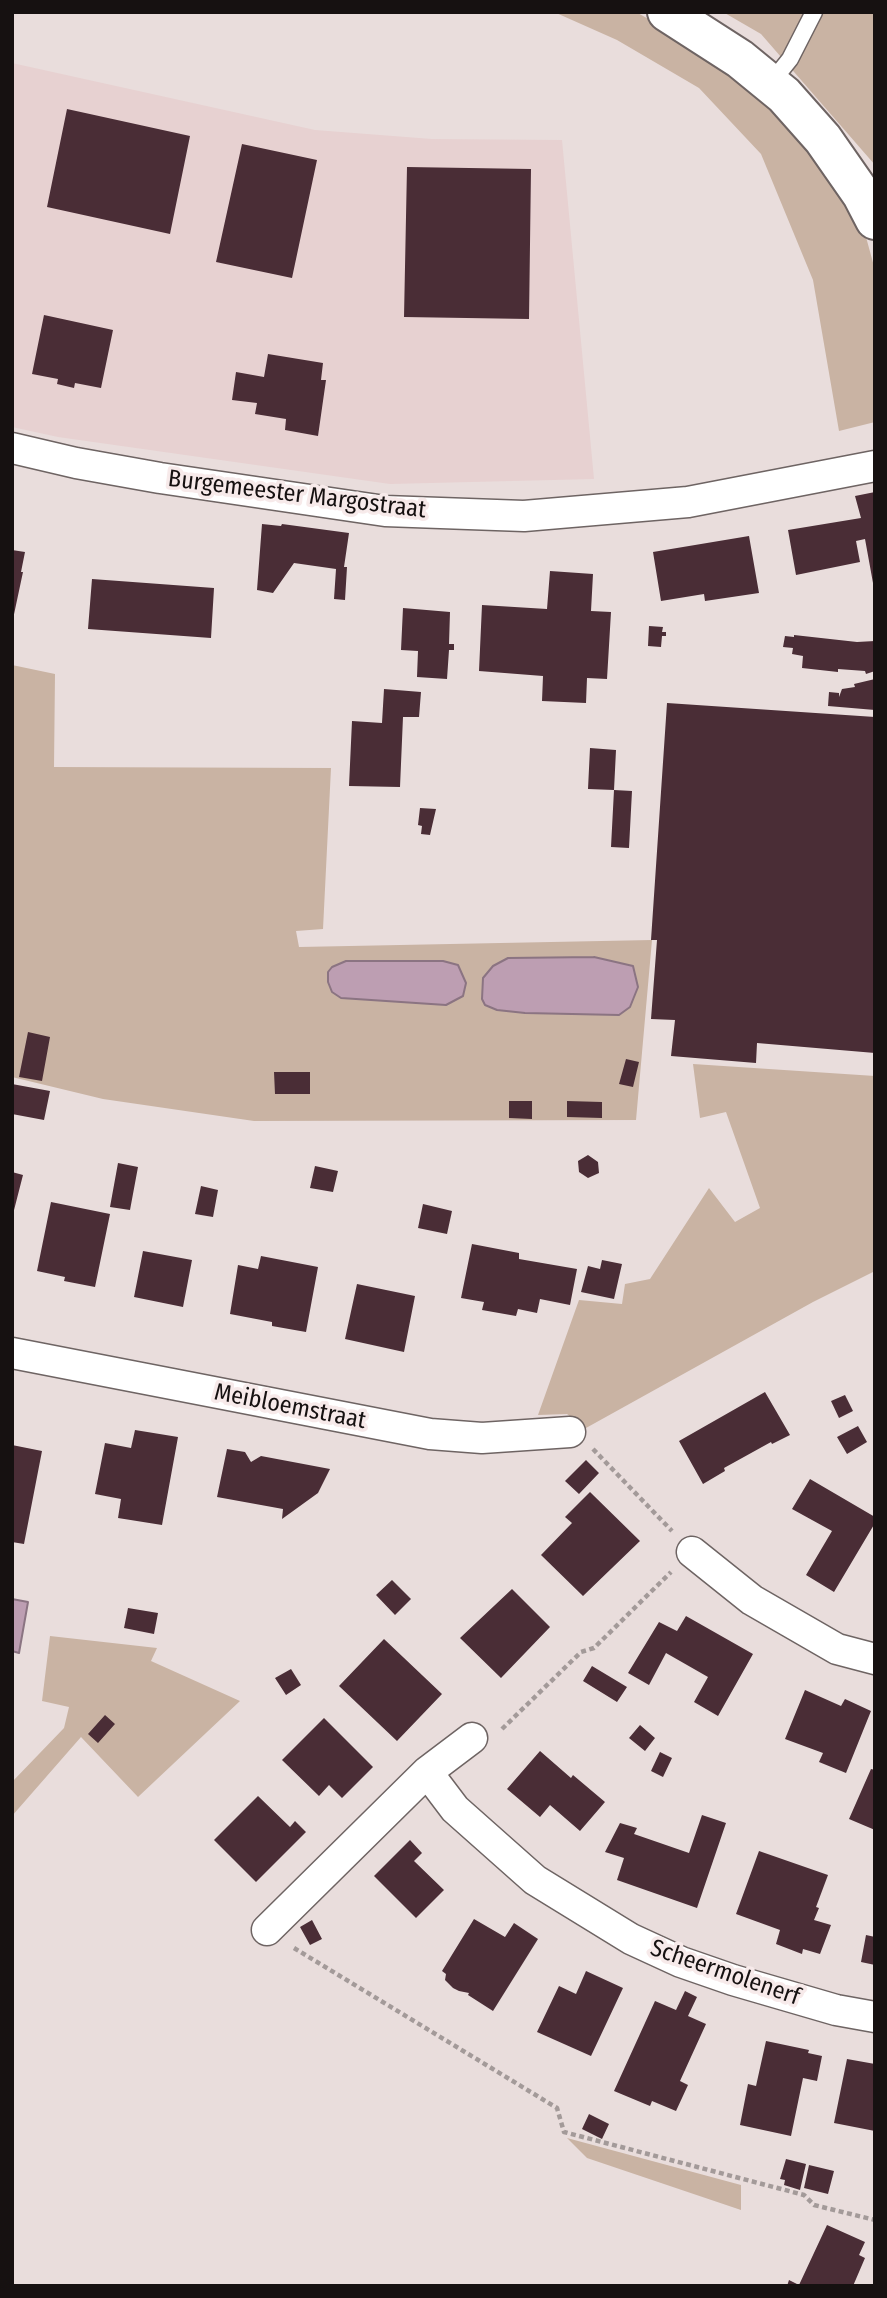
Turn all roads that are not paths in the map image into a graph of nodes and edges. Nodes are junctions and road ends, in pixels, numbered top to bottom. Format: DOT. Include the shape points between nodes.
graph roads {
  1 [pos="667,12"];
  2 [pos="814,12"];
  3 [pos="770,84"];
  4 [pos="875,220"];
  5 [pos="12,448"];
  6 [pos="875,466"];
  7 [pos="12,1353"];
  8 [pos="570,1432"];
  9 [pos="692,1552"];
  10 [pos="875,1659"];
  11 [pos="472,1738"];
  12 [pos="427,1772"];
  13 [pos="267,1930"];
  14 [pos="875,2017"];
  1 -- 3 [label="street"];
  2 -- 3 [label="lane" via="790,59"];
  3 -- 4 [label="street" via="823,139"];
  5 -- 6 [label="street, Burgemeester Margostraat" via="160,478 385,511 524,516 688,502"];
  7 -- 8 [label="street, Meibloemstraat" via="430,1434 482,1438"];
  9 -- 10 [label="street" via="752,1600 837,1649"];
  11 -- 12 [label="street"];
  12 -- 13 [label="street"];
  12 -- 14 [label="street, Scheermolenerf" via="455,1809 535,1880 631,1939 733,1980"];
}
